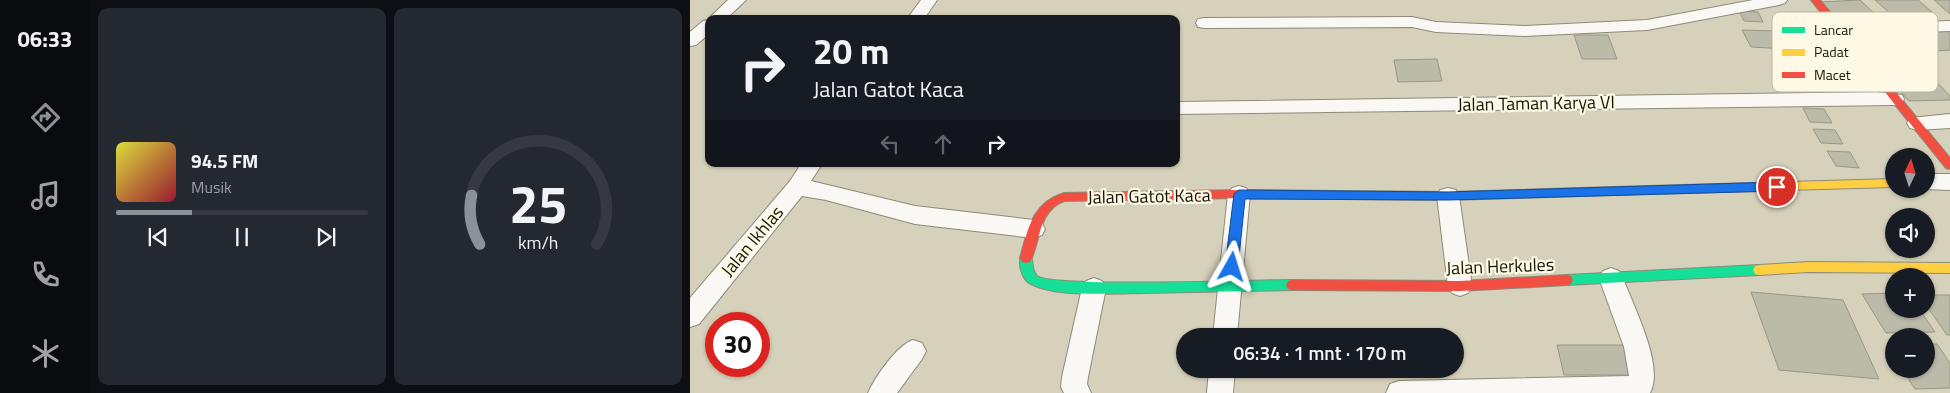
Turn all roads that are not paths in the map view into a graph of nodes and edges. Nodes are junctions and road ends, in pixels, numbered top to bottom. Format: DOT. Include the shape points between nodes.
graph roads {
  1 [pos="738,0"];
  2 [pos="929,0"];
  3 [pos="1779,0"];
  4 [pos="1815,0"];
  5 [pos="1825,12"];
  6 [pos="721,15"];
  7 [pos="918,15"];
  8 [pos="1204,23"];
  9 [pos="705,28"];
  10 [pos="690,41"];
  11 [pos="1889,92"];
  12 [pos="1895,99"];
  13 [pos="1180,108"];
  14 [pos="1950,121"];
  15 [pos="1917,123"];
  16 [pos="1950,165"];
  17 [pos="810,167"];
  18 [pos="1935,182"];
  19 [pos="1950,182"];
  20 [pos="1885,183"];
  21 [pos="796,187"];
  22 [pos="1239,194"];
  23 [pos="1448,196"];
  24 [pos="1034,229"];
  25 [pos="1950,268"];
  26 [pos="1611,278"];
  27 [pos="1230,285"];
  28 [pos="1050,286"];
  29 [pos="1460,286"];
  30 [pos="1094,288"];
  31 [pos="690,316"];
  32 [pos="1226,328"];
  33 [pos="913,351"];
  34 [pos="1221,378"];
  35 [pos="881,393"];
  36 [pos="1078,393"];
  37 [pos="1220,393"];
  38 [pos="1399,393"];
  1 -- 6 [label="street"];
  2 -- 7 [label="street"];
  3 -- 8 [label="street" via="1647,25 1525,31 1436,27 1412,22"];
  4 -- 5 [label="street"];
  9 -- 10 [label="street"];
  11 -- 12 [label="street"];
  12 -- 13 [label="street, Jalan Taman Karya VI"];
  12 -- 15 [label="street"];
  14 -- 15 [label="street"];
  15 -- 16 [label="street"];
  17 -- 21 [label="street, Jalan Ikhlas"];
  18 -- 19 [label="street"];
  20 -- 23 [label="street, Jalan Gatot Kaca"];
  21 -- 24 [label="street" via="915,215"];
  21 -- 31 [label="street, Jalan Ikhlas"];
  22 -- 23 [label="street, Jalan Gatot Kaca"];
  22 -- 24 [label="street, Jalan Gatot Kaca" via="1064,197 1054,199 1046,206"];
  22 -- 27 [label="street"];
  23 -- 29 [label="street"];
  24 -- 28 [label="street, Jalan Gatot Kaca" via="1025,262 1027,271 1033,280"];
  25 -- 26 [label="street, Jalan Herkules" via="1809,267"];
  26 -- 29 [label="street, Jalan Herkules"];
  26 -- 38 [label="street" via="1636,347 1643,377 1641,384 1634,388"];
  27 -- 29 [label="street, Jalan Herkules"];
  27 -- 30 [label="street, Jalan Herkules"];
  27 -- 32 [label="street"];
  28 -- 30 [label="street, Jalan Herkules"];
  30 -- 36 [label="street" via="1075,377 1074,387"];
  33 -- 35 [label="street"];
  34 -- 37 [label="street"];
}
